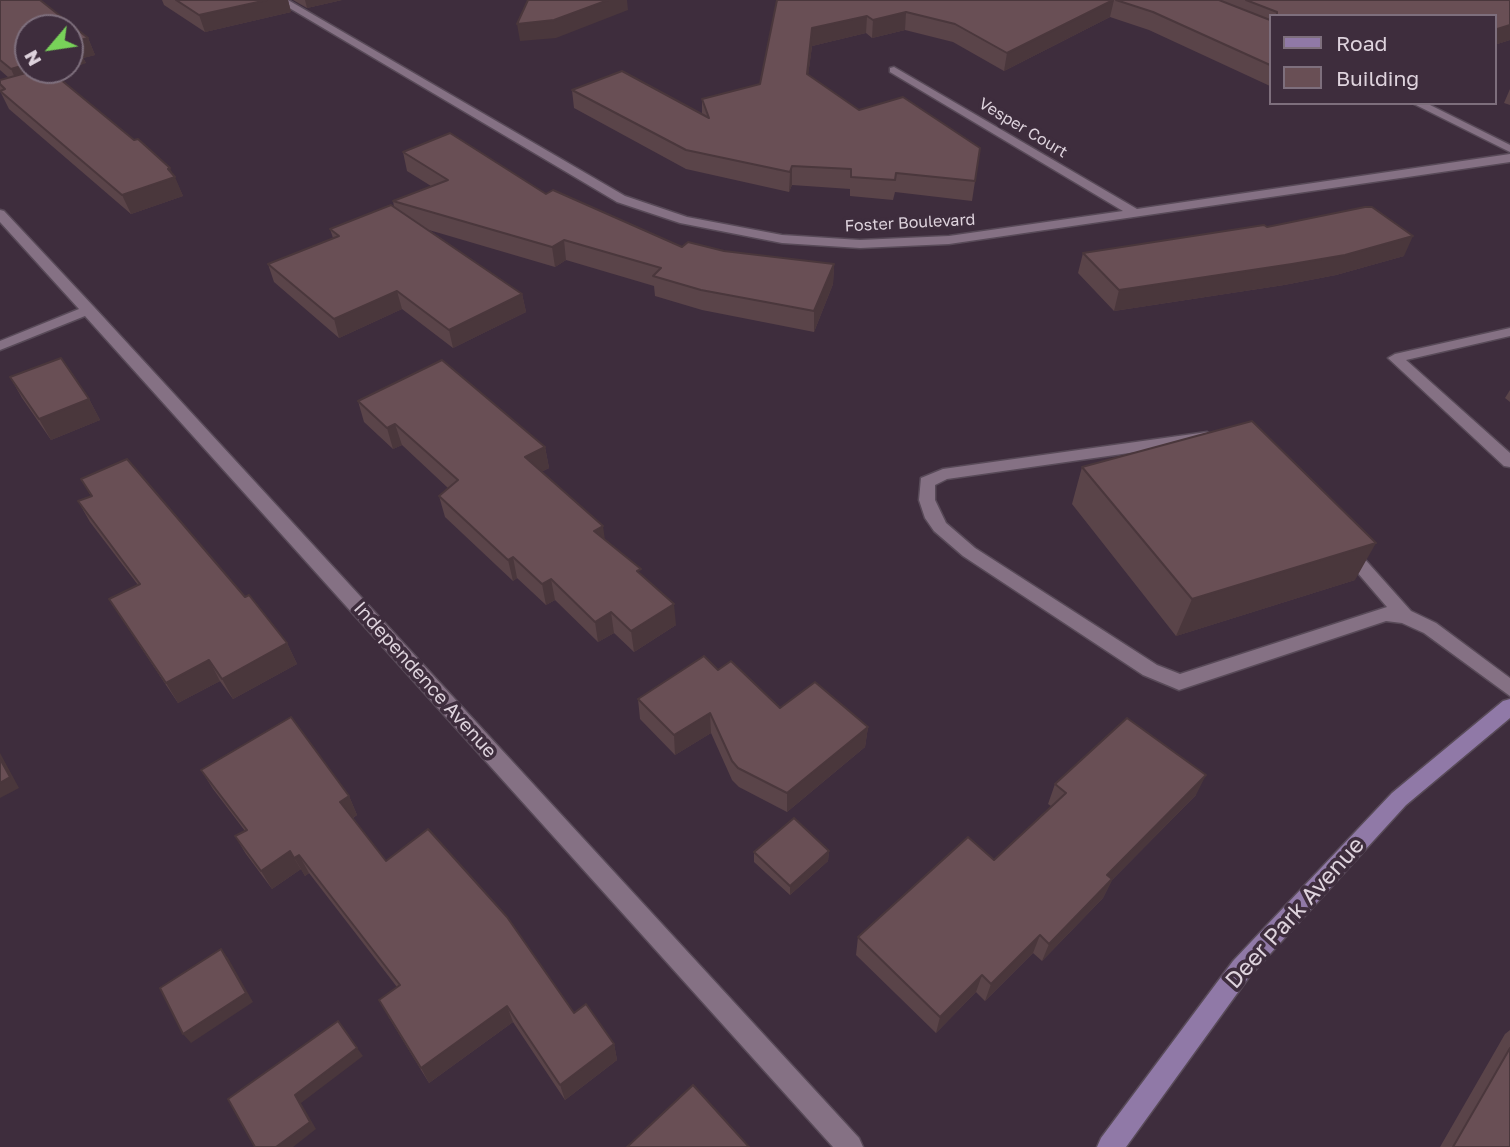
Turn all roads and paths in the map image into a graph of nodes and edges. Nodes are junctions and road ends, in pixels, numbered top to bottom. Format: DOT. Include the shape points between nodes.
graph roads {
  1 [pos="281,0"];
  2 [pos="894,70"];
  3 [pos="1420,105"];
  4 [pos="1510,149"];
  5 [pos="1510,158"];
  6 [pos="1135,213"];
  7 [pos="0,214"];
  8 [pos="89,310"];
  9 [pos="1510,332"];
  10 [pos="0,346"];
  11 [pos="1229,435"];
  12 [pos="1510,462"];
  13 [pos="1332,533"];
  14 [pos="1405,616"];
  15 [pos="1510,688"];
  16 [pos="1510,707"];
  17 [pos="850,1147"];
  18 [pos="1110,1147"];
  1 -- 6 [label="street, Foster Boulevard" via="621,199 684,220 782,239 860,244 948,240"];
  2 -- 6 [label="street, Vesper Court"];
  3 -- 4 [label="street"];
  5 -- 6 [label="street, Foster Boulevard"];
  7 -- 8 [label="street, Independence Avenue"];
  8 -- 10 [label="street"];
  8 -- 17 [label="street, Independence Avenue"];
  9 -- 12 [label="street" via="1395,358"];
  11 -- 14 [label="street" via="943,474 928,482 928,500 940,527 969,552 1150,670 1179,682 1386,614"];
  13 -- 14 [label="street"];
  14 -- 15 [label="street" via="1430,628"];
  16 -- 18 [label="main road, Deer Park Avenue" via="1399,799 1241,969"];
}
